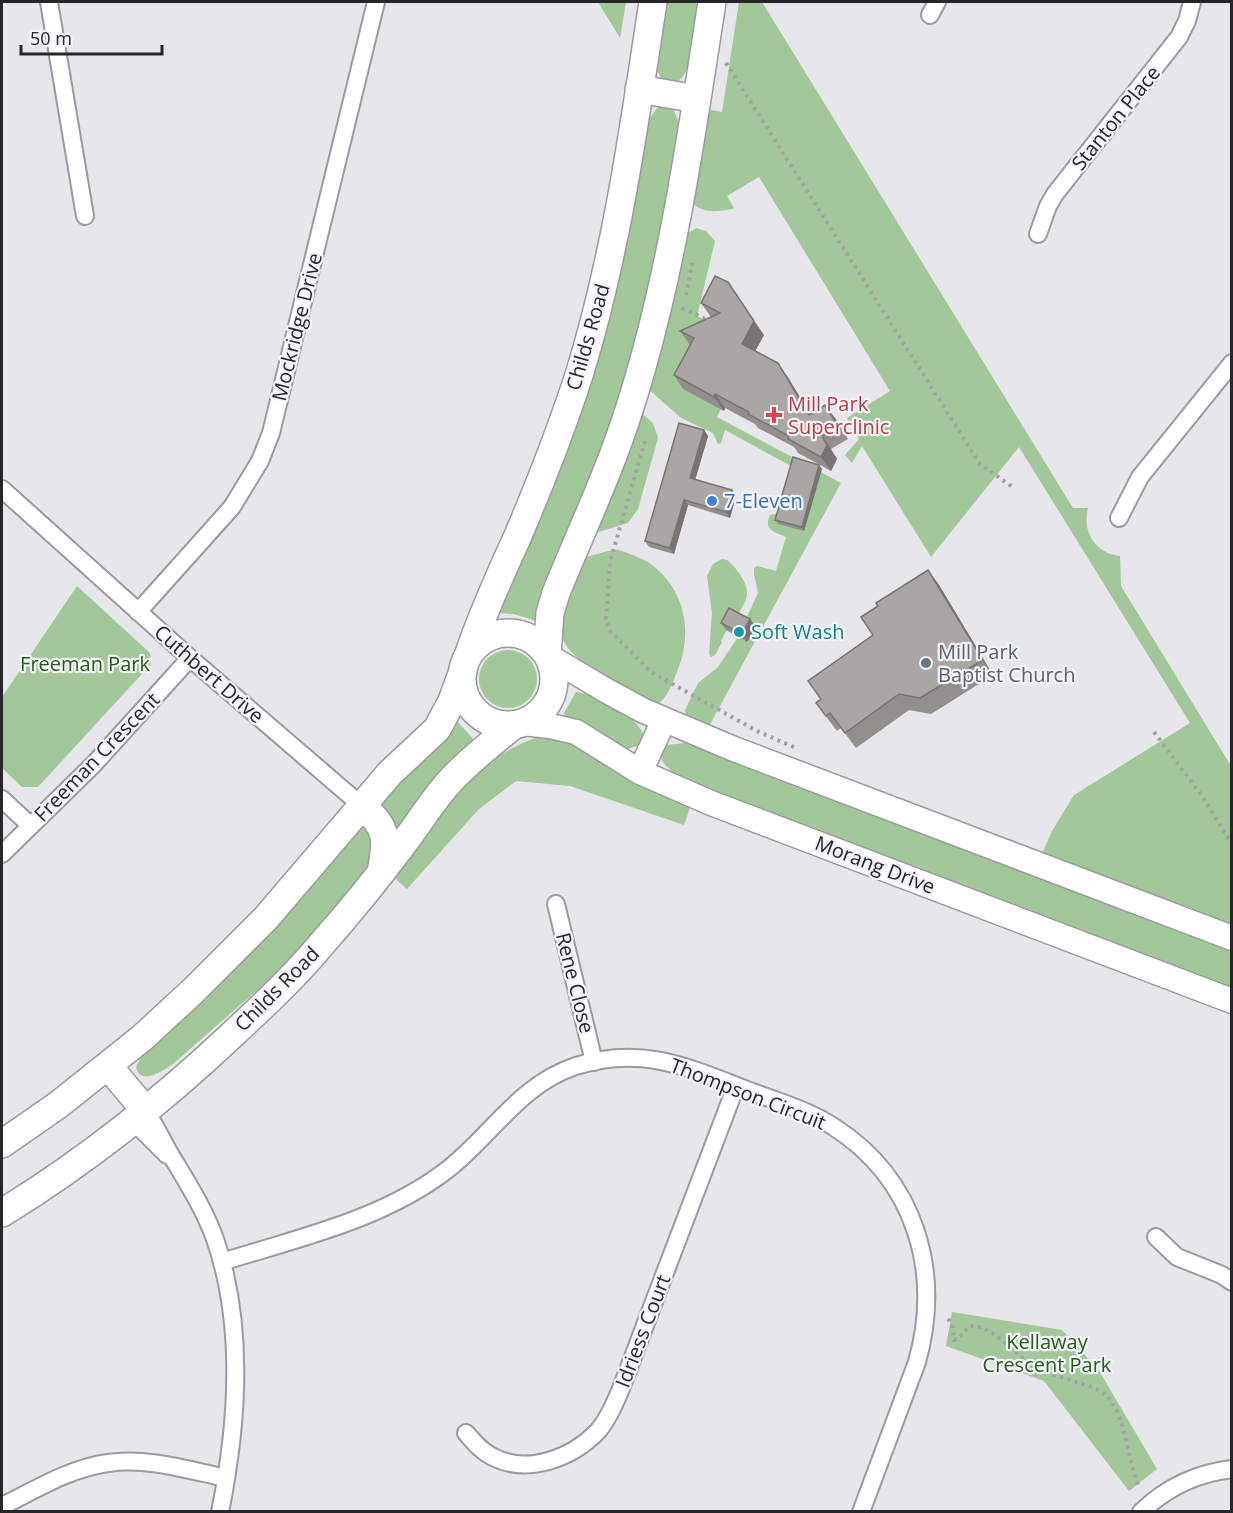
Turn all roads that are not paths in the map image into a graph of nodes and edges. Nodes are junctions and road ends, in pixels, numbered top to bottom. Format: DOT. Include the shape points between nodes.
graph roads {
  1 [pos="49,2"];
  2 [pos="376,2"];
  3 [pos="653,2"];
  4 [pos="712,2"];
  5 [pos="1192,2"];
  6 [pos="639,89"];
  7 [pos="697,99"];
  8 [pos="85,216"];
  9 [pos="1038,234"];
  10 [pos="1232,363"];
  11 [pos="2,489"];
  12 [pos="1119,518"];
  13 [pos="138,612"];
  14 [pos="548,655"];
  15 [pos="190,658"];
  16 [pos="466,664"];
  17 [pos="664,720"];
  18 [pos="519,724"];
  19 [pos="640,772"];
  20 [pos="2,799"];
  21 [pos="362,806"];
  22 [pos="31,826"];
  23 [pos="2,854"];
  24 [pos="381,873"];
  25 [pos="556,904"];
  26 [pos="1232,938"];
  27 [pos="1232,1001"];
  28 [pos="594,1062"];
  29 [pos="102,1070"];
  30 [pos="736,1086"];
  31 [pos="139,1115"];
  32 [pos="2,1144"];
  33 [pos="2,1213"];
  34 [pos="1156,1237"];
  35 [pos="222,1262"];
  36 [pos="1232,1282"];
  37 [pos="466,1432"];
  38 [pos="1232,1469"];
  39 [pos="226,1478"];
  40 [pos="2,1506"];
  41 [pos="220,1512"];
  42 [pos="861,1512"];
  43 [pos="1141,1512"];
  1 -- 8 [label="street"];
  2 -- 13 [label="street, Mockridge Drive" via="279,405 260,461 232,507"];
  3 -- 6 [label="main road, Childs Road"];
  4 -- 7 [label="main road"];
  5 -- 9 [label="street, Stanton Place" via="1179,37 1055,194"];
  6 -- 7 [label="main road"];
  6 -- 16 [label="main road, Childs Road" via="609,260 579,373 554,446 480,621"];
  7 -- 14 [label="main road" via="676,226 651,334 612,459 556,593 550,613"];
  10 -- 12 [label="street" via="1140,477"];
  11 -- 13 [label="street, Cuthbert Drive"];
  13 -- 15 [label="street, Cuthbert Drive"];
  14 -- 16 [label="main road" via="523,635 507,633 478,644"];
  14 -- 17 [label="main road"];
  14 -- 18 [label="main road" via="555,682 552,695 541,712"];
  15 -- 21 [label="street, Cuthbert Drive"];
  15 -- 22 [label="street, Freeman Crescent" via="94,764"];
  16 -- 18 [label="main road" via="462,686 475,711 493,723"];
  16 -- 21 [label="main road, Childs Road" via="437,729"];
  17 -- 19 [label="main road"];
  17 -- 26 [label="main road"];
  18 -- 19 [label="main road, Morang Drive" via="576,732"];
  18 -- 24 [label="main road, Childs Road" via="453,778"];
  19 -- 27 [label="main road, Morang Drive" via="711,803"];
  20 -- 22 [label="street"];
  21 -- 24 [label="main road, Cuthbert Drive" via="384,833"];
  21 -- 29 [label="main road, Childs Road" via="258,926 194,992"];
  22 -- 23 [label="street, Freeman Crescent"];
  24 -- 31 [label="main road, Childs Road" via="319,948 268,1001 203,1063"];
  25 -- 28 [label="street, Rene Close"];
  28 -- 30 [label="street, Thompson Circuit" via="619,1057 662,1060"];
  28 -- 35 [label="street, Thompson Circuit" via="538,1084 447,1170 397,1201 344,1223"];
  29 -- 31 [label="main road"];
  29 -- 32 [label="main road, Childs Road"];
  30 -- 37 [label="street, Idriess Court" via="620,1391 598,1431 567,1455 533,1464 494,1458"];
  30 -- 42 [label="street, Thompson Circuit" via="820,1119 851,1140 883,1171 901,1196 922,1251 927,1315 924,1338"];
  31 -- 33 [label="main road, Childs Road" via="86,1157"];
  31 -- 35 [label="street" via="159,1130 197,1199"];
  34 -- 36 [label="street" via="1177,1257"];
  35 -- 39 [label="street" via="235,1380"];
  38 -- 43 [label="street" via="1182,1483"];
  39 -- 40 [label="street" via="161,1464 108,1463 76,1471"];
  39 -- 41 [label="street"];
}
